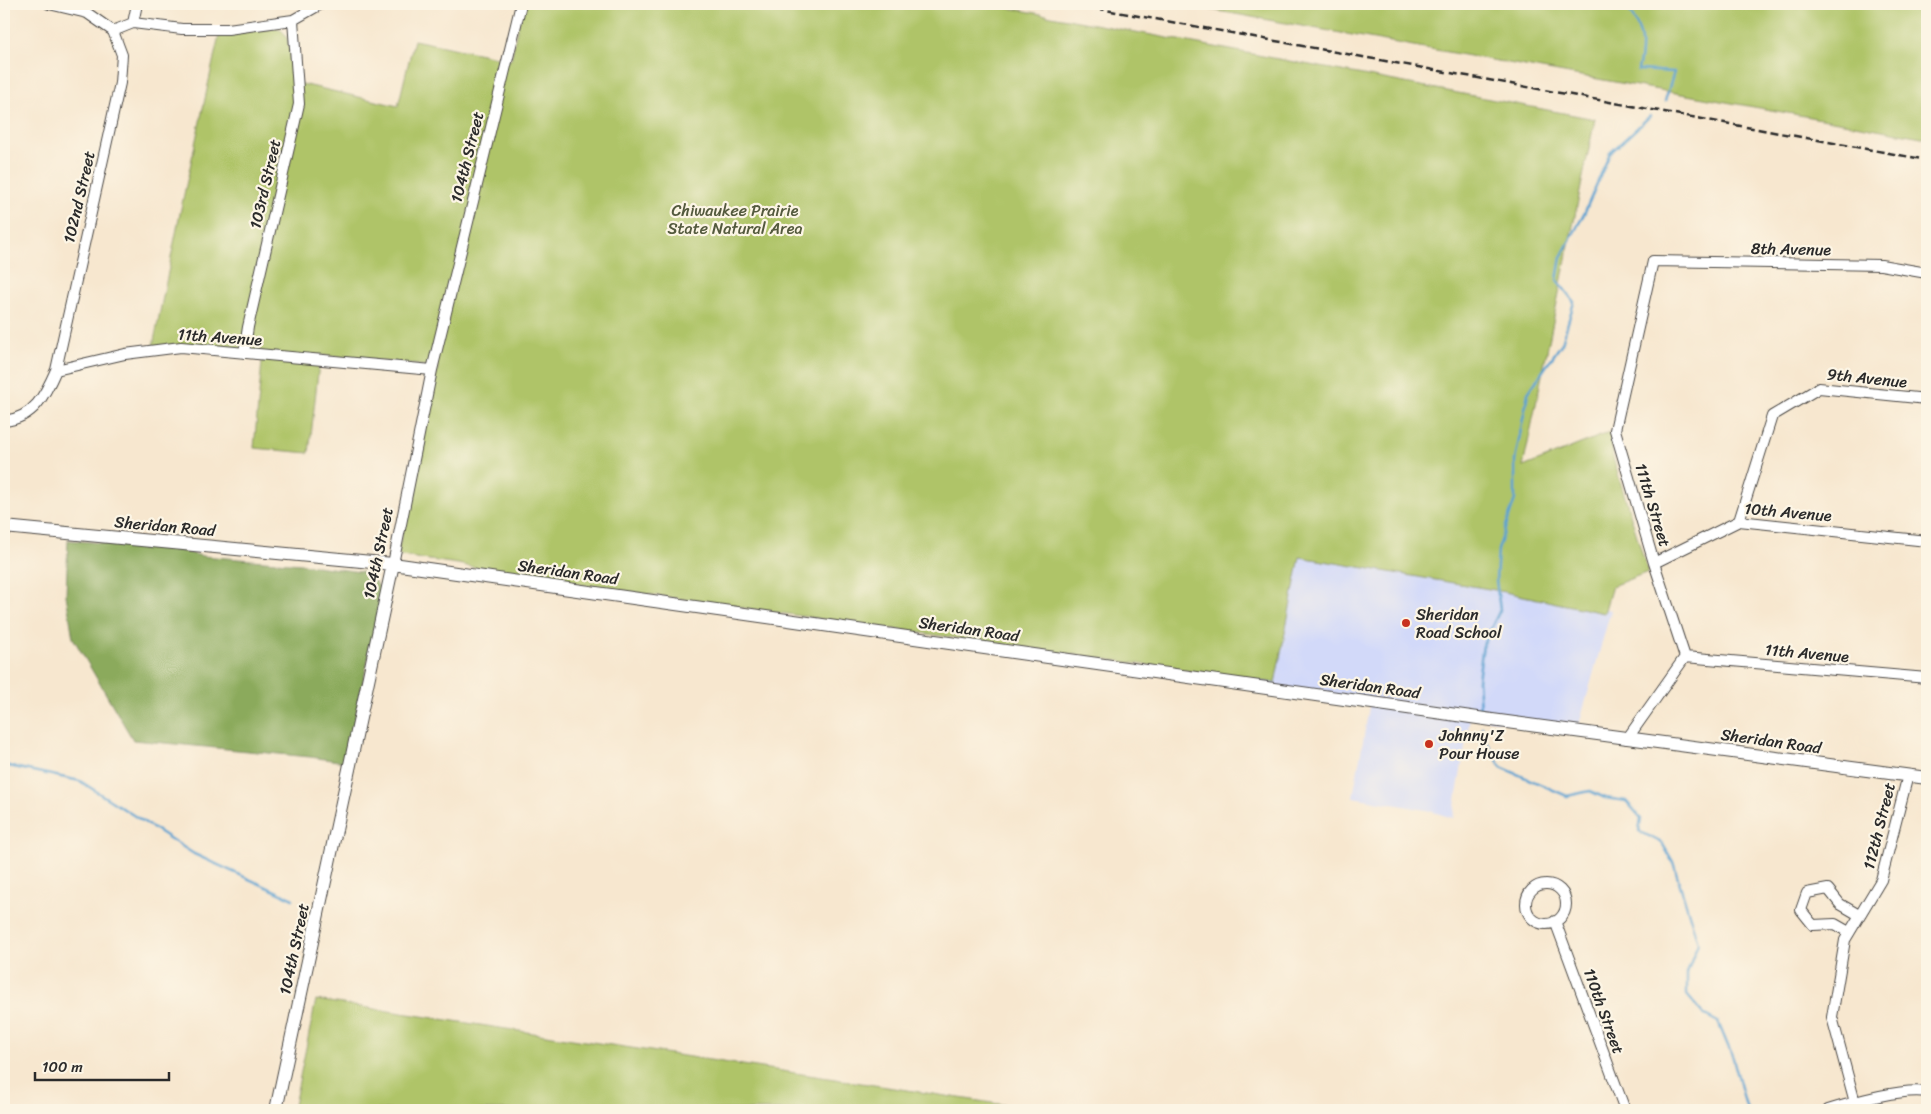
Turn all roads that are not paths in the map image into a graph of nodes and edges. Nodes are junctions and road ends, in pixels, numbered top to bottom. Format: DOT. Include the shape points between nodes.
graph roads {
  1 [pos="49,4"];
  2 [pos="137,4"];
  3 [pos="321,4"];
  4 [pos="521,4"];
  5 [pos="293,20"];
  6 [pos="133,23"];
  7 [pos="113,31"];
  8 [pos="1653,261"];
  9 [pos="1927,273"];
  10 [pos="244,353"];
  11 [pos="56,370"];
  12 [pos="432,370"];
  13 [pos="1927,399"];
  14 [pos="4,421"];
  15 [pos="1739,521"];
  16 [pos="4,527"];
  17 [pos="1927,541"];
  18 [pos="1654,563"];
  19 [pos="393,564"];
  20 [pos="1685,658"];
  21 [pos="1927,678"];
  22 [pos="1627,739"];
  23 [pos="1908,775"];
  24 [pos="1927,778"];
  25 [pos="1859,916"];
  26 [pos="1555,921"];
  27 [pos="1849,932"];
  28 [pos="1927,1092"];
  29 [pos="1856,1106"];
  30 [pos="276,1110"];
  31 [pos="1625,1110"];
  32 [pos="1828,1110"];
  1 -- 7 [label="street" via="87,12"];
  2 -- 6 [label="street"];
  3 -- 5 [label="street"];
  4 -- 12 [label="street, 104th Street"];
  5 -- 6 [label="street" via="228,30"];
  5 -- 10 [label="street, 103rd Street" via="299,104"];
  6 -- 7 [label="street"];
  7 -- 11 [label="street, 102nd Street" via="122,55 120,83"];
  8 -- 9 [label="street, 8th Avenue" via="1881,265"];
  8 -- 18 [label="street, 111th Street" via="1615,430"];
  10 -- 11 [label="street, 11th Avenue" via="181,347 125,354"];
  10 -- 12 [label="street, 11th Avenue"];
  11 -- 14 [label="street" via="36,406 14,420"];
  12 -- 19 [label="street, 104th Street"];
  13 -- 15 [label="street, 9th Avenue" via="1818,388 1772,416"];
  15 -- 17 [label="street, 10th Avenue"];
  15 -- 18 [label="street, 10th Avenue"];
  16 -- 19 [label="main road, Sheridan Road"];
  18 -- 20 [label="street, 111th Street"];
  19 -- 22 [label="main road, Sheridan Road"];
  19 -- 30 [label="main road, 104th Street"];
  20 -- 21 [label="street, 11th Avenue"];
  20 -- 22 [label="street"];
  22 -- 23 [label="main road, Sheridan Road"];
  23 -- 24 [label="main road, Sheridan Road"];
  23 -- 25 [label="street, 112th Street" via="1881,880"];
  25 -- 27 [label="street, 112th Street"];
  25 -- 27 [label="street" via="1840,904 1828,889 1807,893 1801,910 1812,925 1835,924"];
  26 -- 31 [label="street, 110th Street"];
  27 -- 29 [label="street, 112th Street" via="1832,1017"];
  28 -- 29 [label="street" via="1916,1091"];
  29 -- 32 [label="street"];
}
